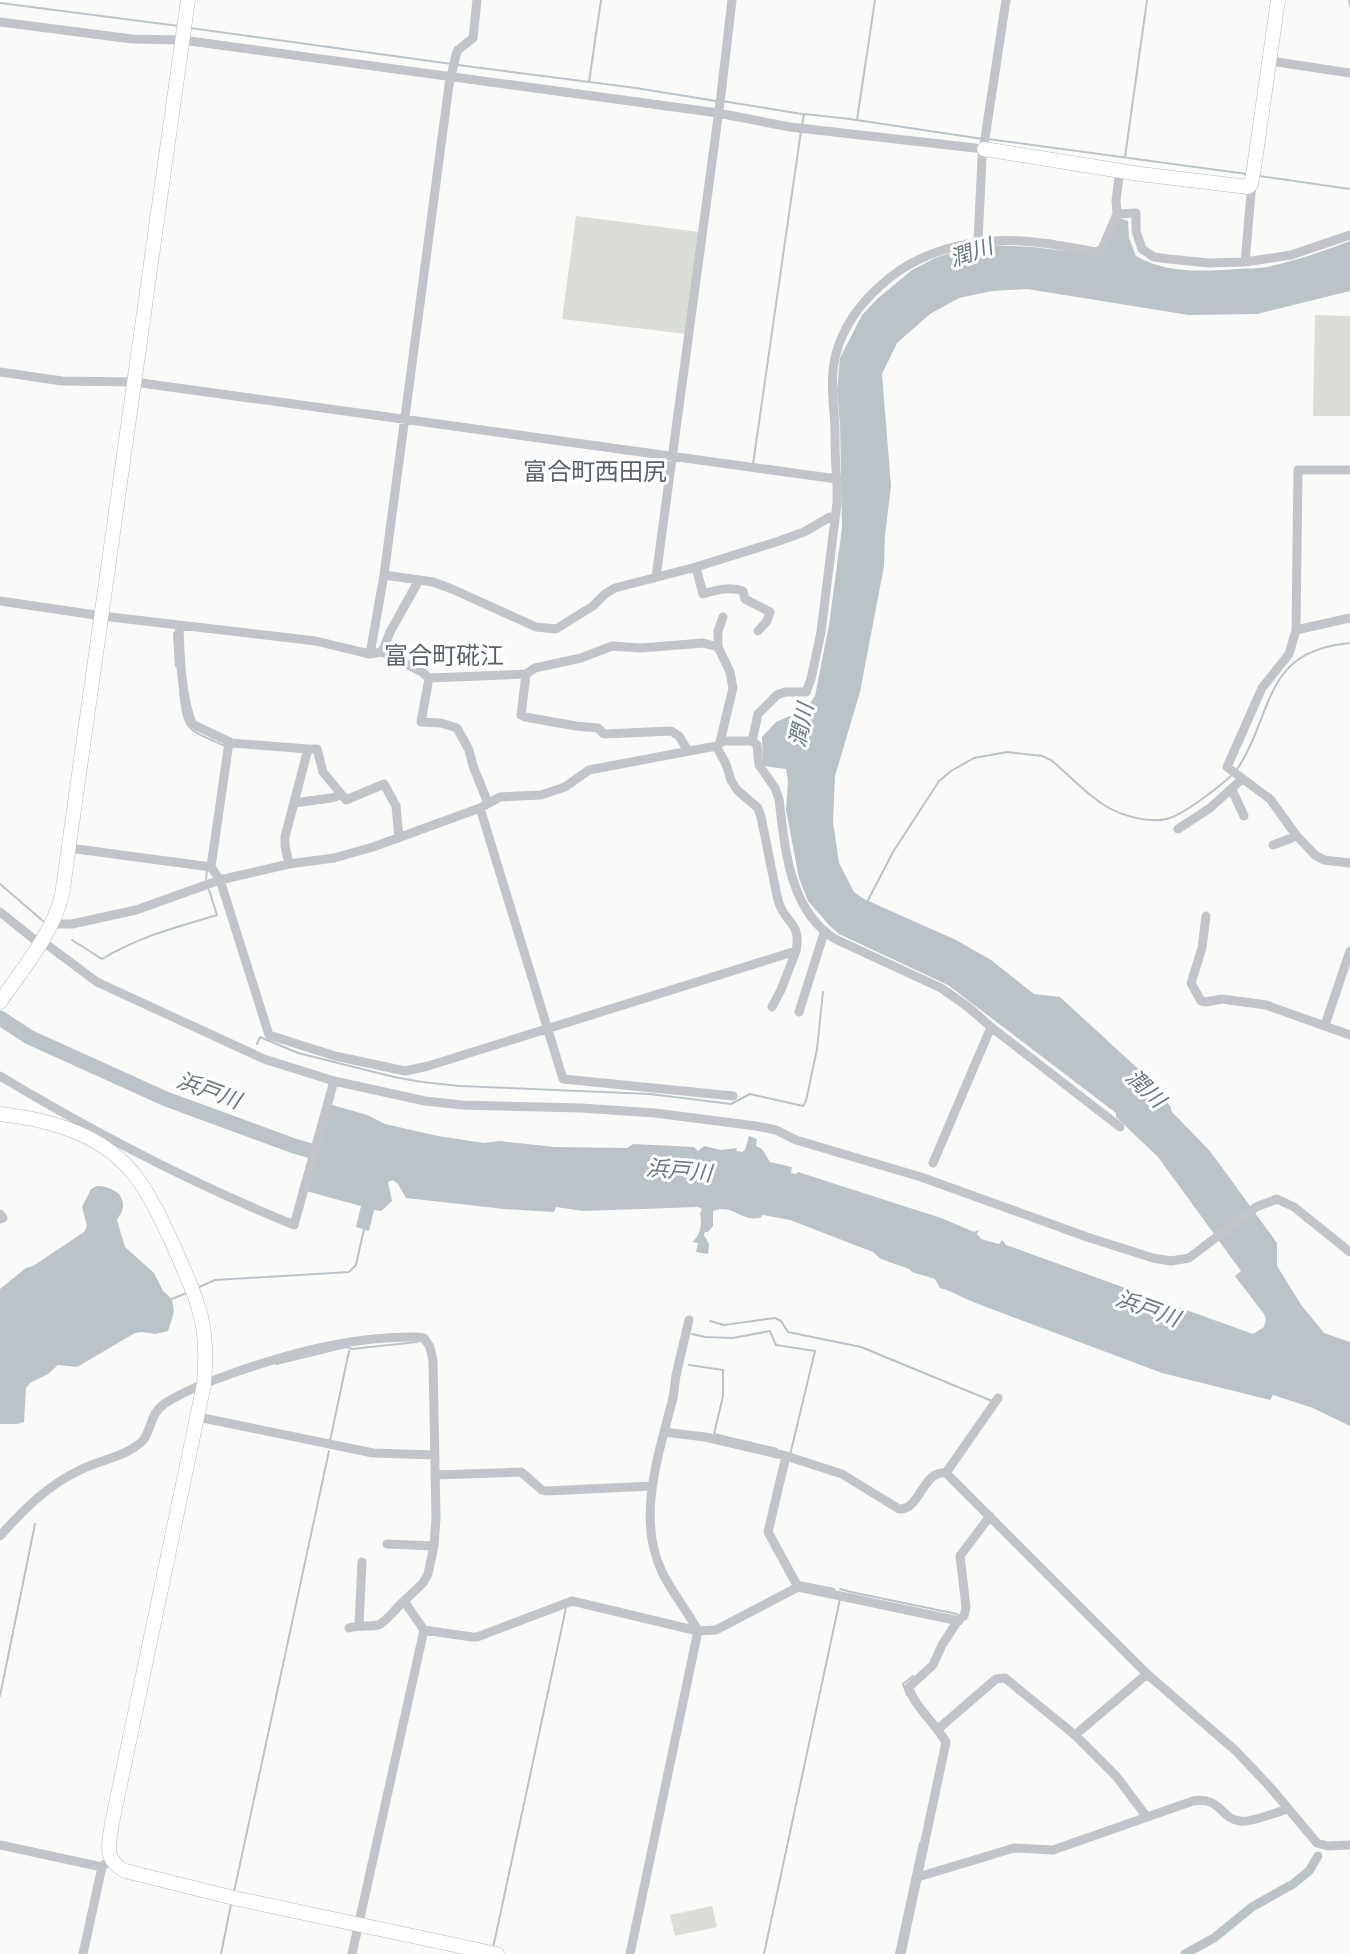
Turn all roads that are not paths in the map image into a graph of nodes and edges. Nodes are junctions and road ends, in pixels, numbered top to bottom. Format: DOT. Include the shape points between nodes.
graph roads {
  1 [pos="188,0"];
  2 [pos="477,0"];
  3 [pos="732,0"];
  4 [pos="1006,0"];
  5 [pos="1278,0"];
  6 [pos="0,22"];
  7 [pos="182,37"];
  8 [pos="1270,61"];
  9 [pos="1350,72"];
  10 [pos="452,74"];
  11 [pos="719,111"];
  12 [pos="984,149"];
  13 [pos="1125,172"];
  14 [pos="1253,175"];
  15 [pos="1117,214"];
  16 [pos="1350,235"];
  17 [pos="978,242"];
  18 [pos="1245,262"];
  19 [pos="0,372"];
  20 [pos="134,382"];
  21 [pos="404,419"];
  22 [pos="671,456"];
  23 [pos="1350,470"];
  24 [pos="837,479"];
  25 [pos="836,517"];
  26 [pos="696,567"];
  27 [pos="384,575"];
  28 [pos="656,577"];
  29 [pos="419,580"];
  30 [pos="0,601"];
  31 [pos="102,616"];
  32 [pos="723,616"];
  33 [pos="1350,618"];
  34 [pos="179,625"];
  35 [pos="1296,630"];
  36 [pos="758,631"];
  37 [pos="718,647"];
  38 [pos="382,652"];
  39 [pos="370,654"];
  40 [pos="526,674"];
  41 [pos="429,678"];
  42 [pos="749,741"];
  43 [pos="229,742"];
  44 [pos="720,743"];
  45 [pos="308,749"];
  46 [pos="688,751"];
  47 [pos="1240,778"];
  48 [pos="1232,790"];
  49 [pos="341,795"];
  50 [pos="294,803"];
  51 [pos="484,806"];
  52 [pos="1244,816"];
  53 [pos="1178,829"];
  54 [pos="1296,835"];
  55 [pos="399,838"];
  56 [pos="1273,845"];
  57 [pos="69,848"];
  58 [pos="1350,863"];
  59 [pos="289,864"];
  60 [pos="211,867"];
  61 [pos="220,880"];
  62 [pos="0,912"];
  63 [pos="1206,916"];
  64 [pos="51,924"];
  65 [pos="824,933"];
  66 [pos="41,942"];
  67 [pos="796,951"];
  68 [pos="1350,951"];
  69 [pos="0,1002"];
  70 [pos="772,1007"];
  71 [pos="799,1012"];
  72 [pos="1325,1025"];
  73 [pos="991,1027"];
  74 [pos="547,1029"];
  75 [pos="1350,1035"];
  76 [pos="0,1076"];
  77 [pos="334,1081"];
  78 [pos="733,1096"];
  79 [pos="0,1114"];
  80 [pos="1120,1127"];
  81 [pos="933,1163"];
  82 [pos="0,1214"];
  83 [pos="0,1219"];
  84 [pos="1350,1252"];
  85 [pos="689,1320"];
  86 [pos="204,1384"];
  87 [pos="998,1398"];
  88 [pos="198,1417"];
  89 [pos="664,1432"];
  90 [pos="434,1455"];
  91 [pos="786,1456"];
  92 [pos="946,1473"];
  93 [pos="435,1475"];
  94 [pos="652,1486"];
  95 [pos="990,1516"];
  96 [pos="0,1536"];
  97 [pos="387,1544"];
  98 [pos="434,1546"];
  99 [pos="362,1562"];
  100 [pos="798,1587"];
  101 [pos="404,1601"];
  102 [pos="959,1621"];
  103 [pos="424,1630"];
  104 [pos="698,1631"];
  105 [pos="1147,1674"];
  106 [pos="938,1729"];
  107 [pos="1075,1735"];
  108 [pos="1287,1809"];
  109 [pos="1147,1817"];
  110 [pos="0,1845"];
  111 [pos="1350,1845"];
  112 [pos="106,1863"];
  113 [pos="918,1876"];
  114 [pos="359,1924"];
  115 [pos="492,1953"];
  116 [pos="83,1954"];
  117 [pos="352,1954"];
  118 [pos="630,1954"];
  119 [pos="901,1954"];
  1 -- 7 [label="street"];
  2 -- 10 [label="street" via="473,38 458,50"];
  3 -- 11 [label="street"];
  4 -- 12 [label="street"];
  5 -- 8 [label="street"];
  6 -- 7 [label="street" via="132,39"];
  7 -- 10 [label="street"];
  7 -- 20 [label="street"];
  8 -- 9 [label="street"];
  8 -- 14 [label="street"];
  10 -- 11 [label="street"];
  10 -- 21 [label="street"];
  11 -- 12 [label="street" via="790,127"];
  11 -- 22 [label="street"];
  12 -- 13 [label="street"];
  12 -- 17 [label="street"];
  13 -- 14 [label="street" via="1244,187 1250,186"];
  13 -- 15 [label="street" via="1116,200"];
  14 -- 18 [label="street"];
  15 -- 17 [label="street" via="1102,249 1096,252 1044,243"];
  15 -- 18 [label="street" via="1136,213 1142,249 1154,256 1208,263"];
  16 -- 18 [label="street" via="1291,255"];
  17 -- 24 [label="street" via="947,248 905,266 869,296 851,319 842,336 832,379"];
  19 -- 20 [label="street" via="62,381"];
  20 -- 21 [label="street"];
  20 -- 31 [label="street"];
  21 -- 22 [label="street"];
  21 -- 27 [label="street"];
  22 -- 24 [label="street"];
  22 -- 28 [label="street"];
  23 -- 35 [label="street" via="1298,470"];
  24 -- 25 [label="street"];
  25 -- 26 [label="street" via="804,532"];
  25 -- 42 [label="street" via="821,632 806,692 777,695 759,714"];
  26 -- 28 [label="street"];
  26 -- 36 [label="street" via="703,594 733,587 743,591 745,599 770,612"];
  27 -- 29 [label="street"];
  27 -- 39 [label="street"];
  28 -- 29 [label="street" via="615,588 556,629 536,627 452,589"];
  29 -- 38 [label="street"];
  30 -- 31 [label="street"];
  31 -- 34 [label="street"];
  31 -- 57 [label="street"];
  32 -- 37 [label="street"];
  33 -- 35 [label="street"];
  34 -- 39 [label="street" via="316,641"];
  34 -- 43 [label="street" via="186,706 192,724"];
  35 -- 47 [label="street" via="1289,654 1262,688 1227,767"];
  37 -- 40 [label="street" via="703,643 612,646"];
  37 -- 44 [label="street" via="733,688"];
  38 -- 39 [label="street"];
  38 -- 41 [label="street"];
  40 -- 41 [label="street"];
  40 -- 46 [label="street" via="521,715 525,717 598,728 604,734 671,731"];
  41 -- 51 [label="street" via="420,722 458,728 469,750"];
  42 -- 44 [label="street"];
  42 -- 65 [label="street" via="757,745 759,765 779,799 797,895"];
  43 -- 45 [label="street"];
  43 -- 60 [label="street"];
  44 -- 46 [label="street"];
  44 -- 67 [label="street" via="731,780 758,808 779,904 797,930"];
  45 -- 49 [label="street" via="317,749 323,772"];
  45 -- 50 [label="street"];
  46 -- 51 [label="street" via="589,770 565,787 541,795 500,797"];
  47 -- 48 [label="street"];
  47 -- 54 [label="street" via="1270,799"];
  48 -- 52 [label="street"];
  48 -- 53 [label="street"];
  49 -- 50 [label="street"];
  49 -- 55 [label="street" via="346,800 384,784 396,806"];
  50 -- 59 [label="street" via="285,837"];
  51 -- 55 [label="street"];
  51 -- 74 [label="street"];
  54 -- 56 [label="street"];
  54 -- 58 [label="street" via="1324,860"];
  55 -- 59 [label="street" via="334,858"];
  57 -- 60 [label="street"];
  57 -- 64 [label="street" via="59,908"];
  59 -- 61 [label="street"];
  60 -- 61 [label="street"];
  61 -- 64 [label="street" via="136,910 72,924"];
  61 -- 74 [label="street" via="269,1035 335,1056 405,1071"];
  62 -- 66 [label="street"];
  63 -- 72 [label="street" via="1202,948 1191,983 1201,1001 1222,999 1266,1005"];
  64 -- 66 [label="street"];
  65 -- 71 [label="street"];
  65 -- 73 [label="street" via="941,988"];
  66 -- 69 [label="street"];
  66 -- 77 [label="street" via="97,982 264,1059"];
  67 -- 70 [label="street"];
  67 -- 74 [label="street"];
  68 -- 72 [label="street"];
  72 -- 75 [label="street"];
  73 -- 80 [label="street"];
  73 -- 81 [label="street"];
  74 -- 78 [label="street" via="563,1079"];
  76 -- 77 [label="street" via="112,1141 294,1225"];
  77 -- 84 [label="street" via="424,1101 655,1113 776,1130 1098,1240 1172,1261 1189,1258 1256,1207 1277,1199 1294,1207"];
  79 -- 86 [label="street" via="43,1121 85,1136 115,1156 137,1178 152,1201 198,1301 206,1337"];
  82 -- 83 [label="street"];
  85 -- 89 [label="street"];
  86 -- 88 [label="street"];
  86 -- 90 [label="street" via="285,1356 339,1343 424,1338 433,1361"];
  86 -- 96 [label="street" via="162,1405 144,1440 112,1459 62,1479 15,1518"];
  87 -- 92 [label="street"];
  88 -- 90 [label="street" via="374,1453"];
  88 -- 112 [label="street"];
  89 -- 91 [label="street" via="705,1437"];
  89 -- 94 [label="street"];
  90 -- 93 [label="street"];
  91 -- 92 [label="street" via="842,1474 899,1509 910,1505 932,1476"];
  91 -- 100 [label="street" via="768,1532"];
  92 -- 95 [label="street"];
  93 -- 94 [label="street" via="521,1472 546,1491"];
  93 -- 98 [label="street"];
  94 -- 104 [label="street" via="650,1529 655,1552"];
  95 -- 102 [label="street" via="960,1556 966,1607"];
  95 -- 105 [label="street"];
  97 -- 98 [label="street"];
  98 -- 101 [label="street" via="428,1574"];
  99 -- 101 [label="street" via="354,1626 382,1623"];
  100 -- 102 [label="street"];
  100 -- 104 [label="street" via="716,1630"];
  101 -- 103 [label="street"];
  102 -- 106 [label="street" via="933,1665 909,1687"];
  103 -- 104 [label="street" via="477,1637 572,1601"];
  103 -- 114 [label="street"];
  104 -- 118 [label="street"];
  105 -- 107 [label="street"];
  105 -- 108 [label="street" via="1236,1751"];
  106 -- 107 [label="street" via="1000,1678 1005,1678"];
  106 -- 113 [label="street" via="946,1742"];
  107 -- 109 [label="street" via="1116,1776"];
  108 -- 109 [label="street" via="1241,1822 1203,1799"];
  108 -- 111 [label="street" via="1317,1843"];
  109 -- 113 [label="street" via="1053,1850 1014,1848"];
  110 -- 112 [label="street"];
  112 -- 114 [label="street" via="230,1897"];
  112 -- 116 [label="street"];
  113 -- 119 [label="street"];
  114 -- 115 [label="street"];
  114 -- 117 [label="street"];
}
